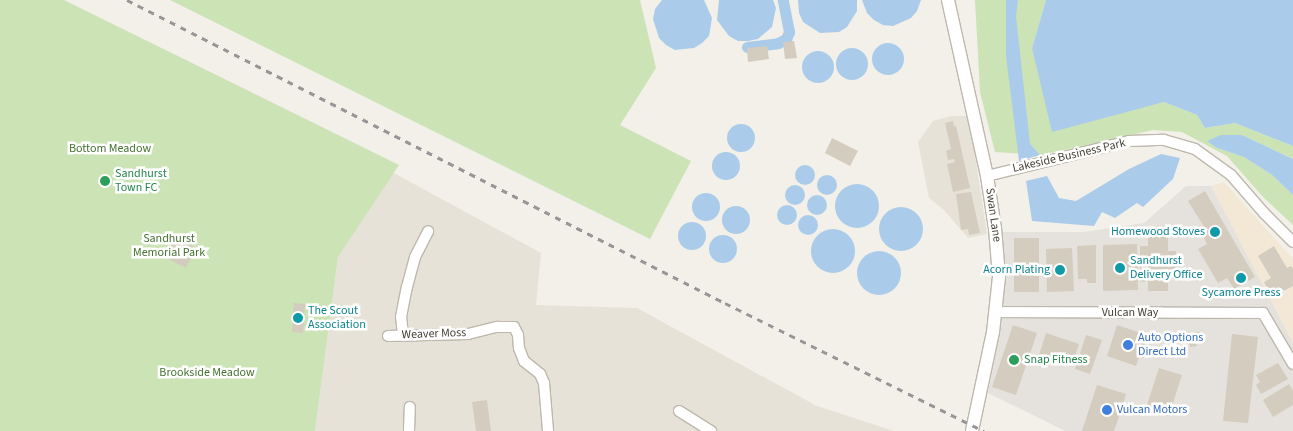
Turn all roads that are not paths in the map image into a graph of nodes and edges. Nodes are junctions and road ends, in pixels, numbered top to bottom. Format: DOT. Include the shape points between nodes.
graph roads {
  1 [pos="948,0"];
  2 [pos="987,176"];
  3 [pos="428,231"];
  4 [pos="1293,242"];
  5 [pos="997,312"];
  6 [pos="403,335"];
  7 [pos="388,336"];
  8 [pos="1293,364"];
  9 [pos="410,407"];
  10 [pos="679,411"];
  11 [pos="409,431"];
  12 [pos="548,431"];
  13 [pos="711,431"];
  14 [pos="972,431"];
  1 -- 2 [label="street, Swan Lane"];
  2 -- 4 [label="street, Lakeside Business Park" via="1129,141 1164,140 1195,149 1231,174"];
  2 -- 5 [label="street, Swan Lane" via="997,245"];
  3 -- 6 [label="street" via="415,256 407,287 401,318"];
  5 -- 8 [label="street, Vulcan Way" via="1263,313"];
  5 -- 14 [label="street, Swan Lane"];
  6 -- 7 [label="street, Weaver Moss"];
  6 -- 12 [label="street, Weaver Moss" via="468,334 497,327 514,327 524,360 540,374 544,383"];
  9 -- 11 [label="street"];
  10 -- 13 [label="street"];
}
